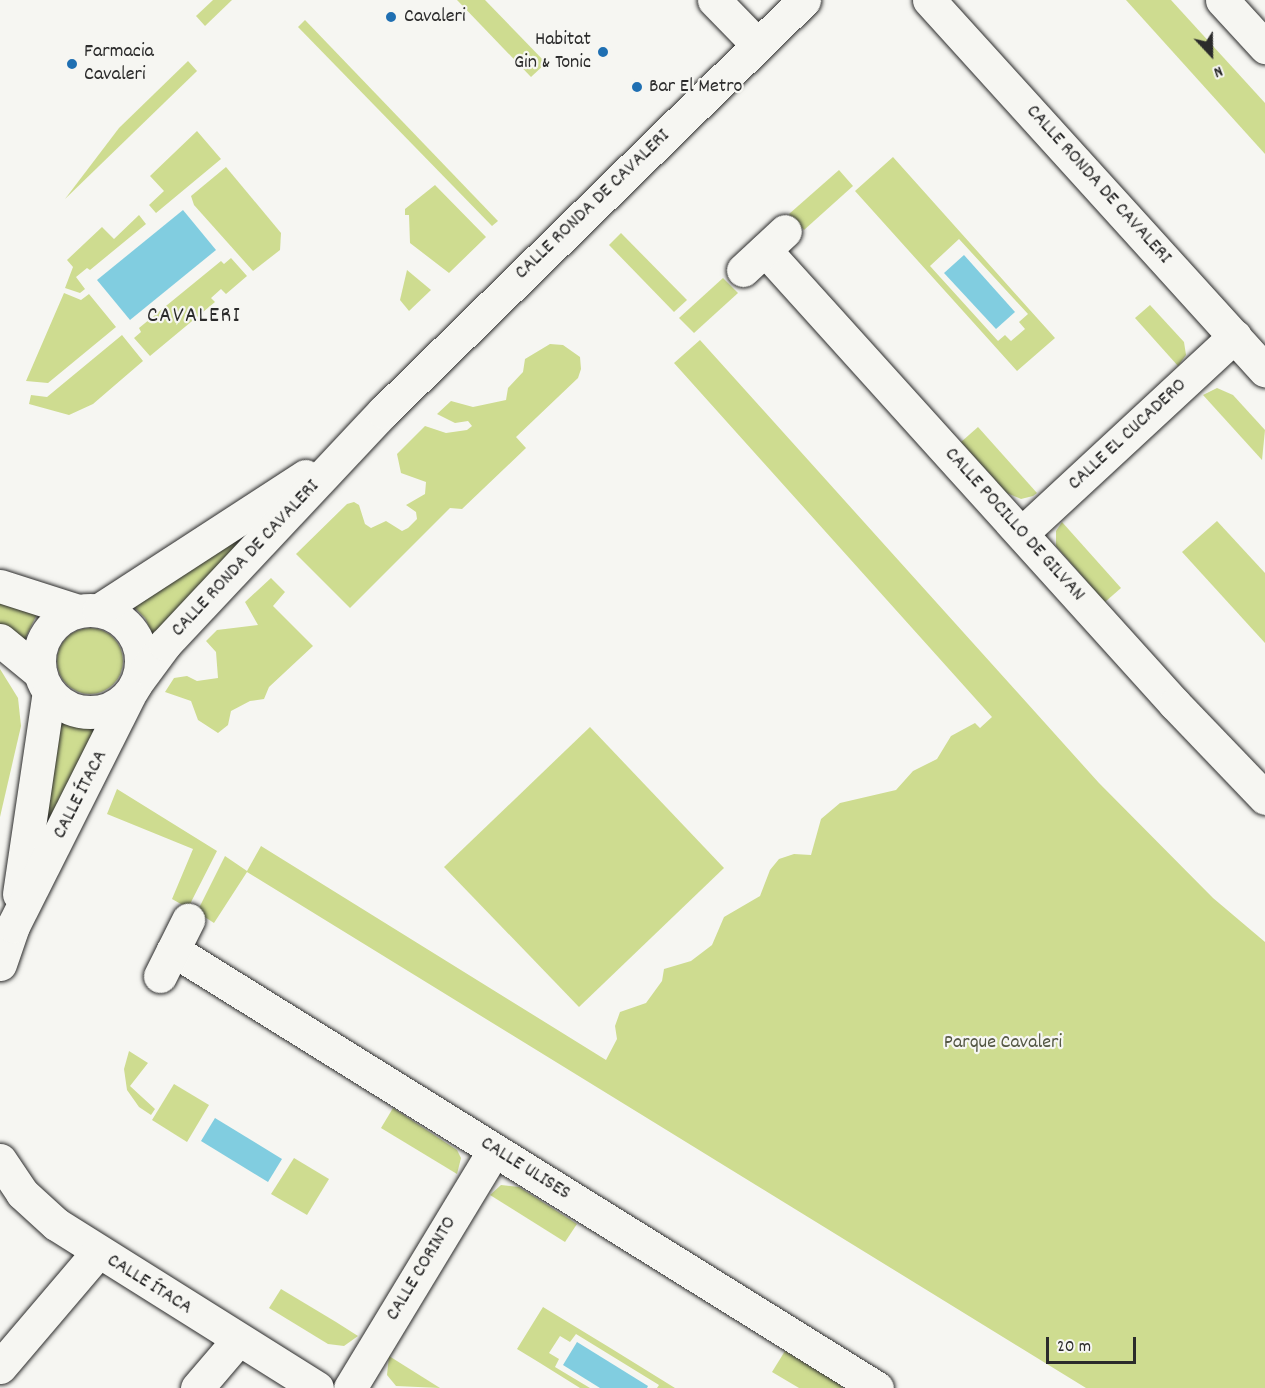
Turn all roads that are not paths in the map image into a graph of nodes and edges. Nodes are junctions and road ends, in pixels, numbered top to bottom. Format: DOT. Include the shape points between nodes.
graph roads {
  1 [pos="714,0"];
  2 [pos="804,0"];
  3 [pos="929,0"];
  4 [pos="1222,0"];
  5 [pos="757,44"];
  6 [pos="1265,47"];
  7 [pos="764,251"];
  8 [pos="1235,336"];
  9 [pos="1265,370"];
  10 [pos="382,412"];
  11 [pos="1022,533"];
  12 [pos="0,586"];
  13 [pos="89,610"];
  14 [pos="0,640"];
  15 [pos="44,683"];
  16 [pos="133,688"];
  17 [pos="1265,798"];
  18 [pos="188,920"];
  19 [pos="13,926"];
  20 [pos="0,964"];
  21 [pos="494,1150"];
  22 [pos="0,1160"];
  23 [pos="97,1253"];
  24 [pos="238,1340"];
  25 [pos="0,1367"];
  26 [pos="197,1388"];
  27 [pos="316,1388"];
  28 [pos="350,1388"];
  29 [pos="877,1388"];
  1 -- 5 [label="street"];
  2 -- 5 [label="street, CALLE RONDA DE CAVALERI"];
  3 -- 8 [label="street, CALLE RONDA DE CAVALERI"];
  4 -- 6 [label="street"];
  5 -- 10 [label="street, CALLE RONDA DE CAVALERI"];
  7 -- 11 [label="street, CALLE POCILLO DE GILVAN"];
  8 -- 9 [label="street, CALLE RONDA DE CAVALERI"];
  8 -- 11 [label="street, CALLE EL CUCADERO"];
  10 -- 13 [label="street, CALLE RONDA DE CAVALERI" via="297,482"];
  10 -- 16 [label="street, CALLE RONDA DE CAVALERI" via="165,644"];
  11 -- 17 [label="street, CALLE POCILLO DE GILVAN"];
  12 -- 13 [label="street"];
  13 -- 15 [label="street" via="60,620 46,634 40,653"];
  13 -- 16 [label="street" via="118,617 137,639 141,653"];
  14 -- 15 [label="street"];
  15 -- 16 [label="street" via="69,708 93,712 117,705"];
  15 -- 19 [label="street, CALLE ÍTACA"];
  16 -- 19 [label="street, CALLE ÍTACA"];
  18 -- 21 [label="street, CALLE ULISES" via="166,963"];
  19 -- 20 [label="street, CALLE ÍTACA"];
  21 -- 28 [label="street, CALLE CORINTO"];
  21 -- 29 [label="street, CALLE ULISES"];
  22 -- 23 [label="street, CALLE ÍTACA" via="22,1193"];
  23 -- 24 [label="street, CALLE ÍTACA"];
  23 -- 25 [label="street"];
  24 -- 26 [label="street"];
  24 -- 27 [label="street, CALLE ÍTACA"];
}
